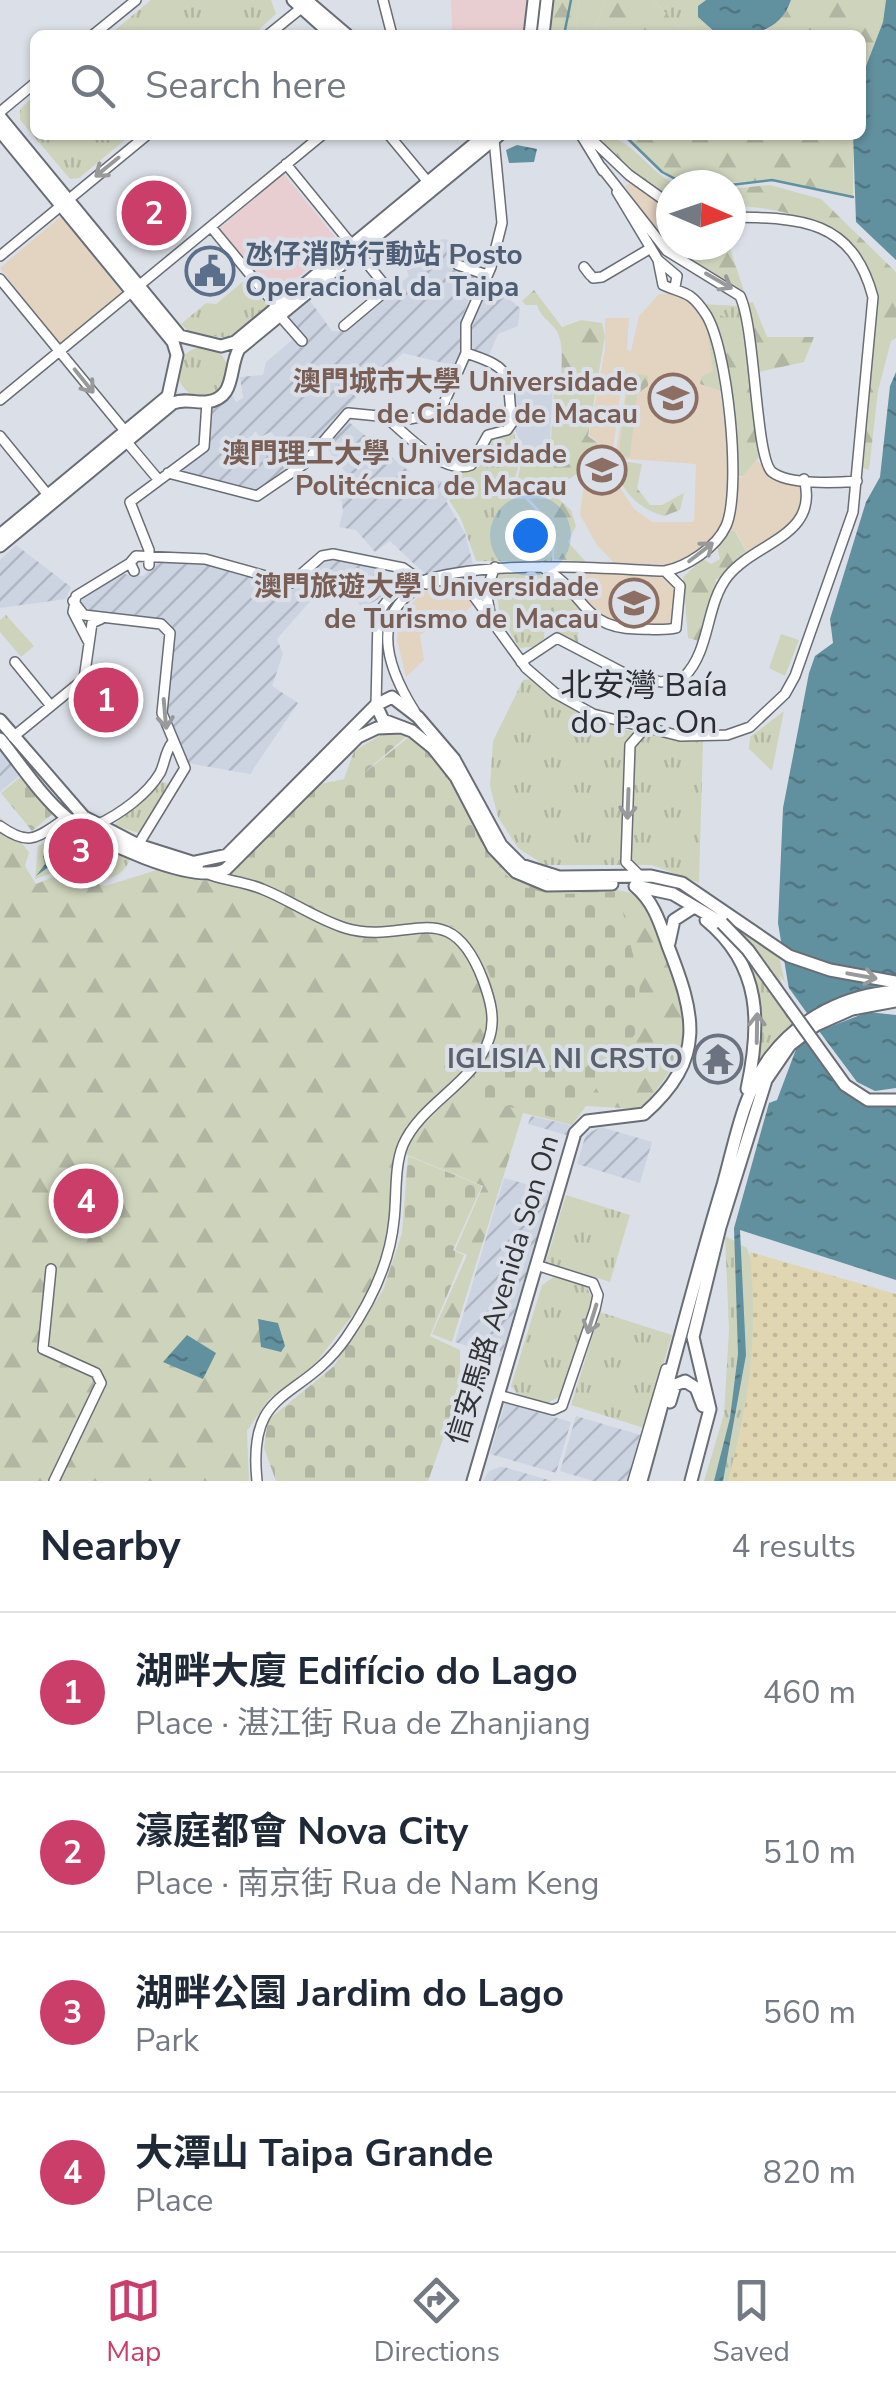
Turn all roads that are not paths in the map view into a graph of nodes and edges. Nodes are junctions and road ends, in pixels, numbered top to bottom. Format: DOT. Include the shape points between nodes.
graph roads {
  1 [pos="136,0"];
  2 [pos="383,0"];
  3 [pos="534,0"];
  4 [pos="548,0"];
  5 [pos="302,3"];
  6 [pos="100,30"];
  7 [pos="273,30"];
  8 [pos="327,30"];
  9 [pos="339,30"];
  10 [pos="391,30"];
  11 [pos="531,30"];
  12 [pos="544,30"];
  13 [pos="30,87"];
  14 [pos="0,114"];
  15 [pos="0,131"];
  16 [pos="141,140"];
  17 [pos="316,140"];
  18 [pos="393,140"];
  19 [pos="486,140"];
  20 [pos="488,140"];
  21 [pos="493,140"];
  22 [pos="587,140"];
  23 [pos="590,140"];
  24 [pos="474,155"];
  25 [pos="497,163"];
  26 [pos="286,164"];
  27 [pos="601,168"];
  28 [pos="428,182"];
  29 [pos="656,195"];
  30 [pos="65,203"];
  31 [pos="746,218"];
  32 [pos="211,226"];
  33 [pos="355,248"];
  34 [pos="650,248"];
  35 [pos="0,256"];
  36 [pos="458,265"];
  37 [pos="487,275"];
  38 [pos="590,275"];
  39 [pos="0,279"];
  40 [pos="135,289"];
  41 [pos="278,312"];
  42 [pos="344,326"];
  43 [pos="302,341"];
  44 [pos="199,342"];
  45 [pos="214,344"];
  46 [pos="60,351"];
  47 [pos="466,353"];
  48 [pos="175,369"];
  49 [pos="233,369"];
  50 [pos="0,400"];
  51 [pos="201,401"];
  52 [pos="389,420"];
  53 [pos="0,436"];
  54 [pos="126,436"];
  55 [pos="204,441"];
  56 [pos="168,473"];
  57 [pos="157,478"];
  58 [pos="804,479"];
  59 [pos="857,481"];
  60 [pos="48,495"];
  61 [pos="133,498"];
  62 [pos="0,534"];
  63 [pos="0,546"];
  64 [pos="146,560"];
  65 [pos="540,566"];
  66 [pos="404,568"];
  67 [pos="495,568"];
  68 [pos="574,568"];
  69 [pos="473,571"];
  70 [pos="665,572"];
  71 [pos="430,582"];
  72 [pos="465,584"];
  73 [pos="566,585"];
  74 [pos="486,586"];
  75 [pos="408,587"];
  76 [pos="474,592"];
  77 [pos="73,601"];
  78 [pos="392,610"];
  79 [pos="104,619"];
  80 [pos="492,620"];
  81 [pos="383,640"];
  82 [pos="90,643"];
  83 [pos="15,662"];
  84 [pos="521,662"];
  85 [pos="376,705"];
  86 [pos="51,706"];
  87 [pos="418,717"];
  88 [pos="0,720"];
  89 [pos="620,722"];
  90 [pos="402,727"];
  91 [pos="644,729"];
  92 [pos="7,738"];
  93 [pos="172,743"];
  94 [pos="630,745"];
  95 [pos="161,772"];
  96 [pos="177,784"];
  97 [pos="71,814"];
  98 [pos="98,824"];
  99 [pos="0,826"];
  100 [pos="138,845"];
  101 [pos="118,846"];
  102 [pos="194,862"];
  103 [pos="226,869"];
  104 [pos="211,875"];
  105 [pos="636,879"];
  106 [pos="247,884"];
  107 [pos="691,909"];
  108 [pos="669,948"];
  109 [pos="896,982"];
  110 [pos="896,991"];
  111 [pos="896,1001"];
  112 [pos="870,1004"];
  113 [pos="896,1010"];
  114 [pos="896,1096"];
  115 [pos="752,1103"];
  116 [pos="731,1157"];
  117 [pos="536,1265"];
  118 [pos="51,1269"];
  119 [pos="688,1306"];
  120 [pos="498,1394"];
  121 [pos="704,1430"];
  122 [pos="54,1481"];
  123 [pos="257,1481"];
  124 [pos="472,1481"];
  125 [pos="633,1481"];
  126 [pos="641,1481"];
  127 [pos="649,1481"];
  128 [pos="690,1481"];
  1 -- 6 [label="street"];
  2 -- 10 [label="street"];
  3 -- 11 [label="main road"];
  4 -- 12 [label="main road"];
  5 -- 7 [label="street"];
  5 -- 8 [label="main road"];
  5 -- 9 [label="main road"];
  13 -- 14 [label="street"];
  14 -- 30 [label="main road"];
  15 -- 30 [label="main road"];
  16 -- 30 [label="street, one-way"];
  17 -- 26 [label="street"];
  18 -- 28 [label="street"];
  19 -- 28 [label="main road"];
  20 -- 24 [label="main road"];
  21 -- 25 [label="street"];
  22 -- 27 [label="street"];
  23 -- 29 [label="street"];
  24 -- 25 [label="street" via="487,154"];
  24 -- 33 [label="main road"];
  25 -- 37 [label="street" via="502,223"];
  26 -- 32 [label="street"];
  26 -- 33 [label="street"];
  27 -- 34 [label="street"];
  27 -- 58 [label="street, one-way" via="667,251 740,296 765,461 778,475"];
  28 -- 33 [label="main road"];
  30 -- 35 [label="street"];
  30 -- 40 [label="main road"];
  31 -- 59 [label="street" via="821,226 853,250 867,274 873,314"];
  32 -- 40 [label="street"];
  32 -- 41 [label="street"];
  33 -- 41 [label="main road"];
  33 -- 42 [label="street" via="388,289"];
  34 -- 38 [label="street" via="602,277"];
  70 -- 34 [label="street, one-way" via="682,567 720,536 732,492 711,322 694,299 663,285"];
  36 -- 37 [label="street"];
  37 -- 47 [label="street" via="466,324"];
  39 -- 46 [label="street"];
  40 -- 44 [label="main road" via="180,336"];
  40 -- 46 [label="street"];
  40 -- 48 [label="main road" via="173,342"];
  41 -- 43 [label="street"];
  41 -- 45 [label="main road" via="235,342"];
  41 -- 49 [label="main road" via="239,349"];
  44 -- 45 [label="main road"];
  44 -- 48 [label="main road" via="183,350"];
  45 -- 49 [label="main road"];
  46 -- 50 [label="street"];
  46 -- 54 [label="street, one-way"];
  47 -- 52 [label="street" via="444,402 425,416"];
  47 -- 52 [label="street" via="506,372 511,428 488,435 466,468 426,451"];
  48 -- 51 [label="main road" via="179,390"];
  48 -- 54 [label="main road" via="168,396"];
  49 -- 51 [label="main road" via="228,390"];
  51 -- 54 [label="main road" via="173,403"];
  51 -- 55 [label="street"];
  52 -- 56 [label="street" via="366,412 343,415 304,464 258,496"];
  53 -- 60 [label="street"];
  54 -- 57 [label="street"];
  54 -- 60 [label="main road"];
  54 -- 63 [label="main road"];
  55 -- 56 [label="street"];
  55 -- 57 [label="street"];
  56 -- 61 [label="street"];
  57 -- 61 [label="street"];
  58 -- 59 [label="street"];
  58 -- 84 [label="street" via="805,510 788,532 726,578 700,654 684,677 661,682 622,672 562,638"];
  59 -- 91 [label="street" via="853,512 786,694 750,727 728,736"];
  60 -- 62 [label="main road"];
  61 -- 64 [label="street"];
  64 -- 66 [label="street" via="205,558 285,583 297,582 327,555"];
  64 -- 77 [label="street"];
  65 -- 67 [label="street"];
  65 -- 68 [label="street"];
  65 -- 73 [label="street"];
  66 -- 71 [label="street"];
  66 -- 75 [label="street"];
  67 -- 69 [label="street"];
  67 -- 74 [label="street"];
  68 -- 70 [label="street"];
  68 -- 73 [label="street"];
  69 -- 71 [label="street"];
  69 -- 72 [label="street"];
  69 -- 74 [label="street" via="484,573"];
  70 -- 73 [label="street" via="680,586 679,623 672,630 608,628"];
  71 -- 72 [label="street"];
  71 -- 75 [label="street"];
  71 -- 78 [label="street"];
  72 -- 76 [label="street"];
  74 -- 76 [label="street"];
  74 -- 80 [label="street"];
  75 -- 78 [label="street"];
  75 -- 81 [label="street" via="380,606"];
  76 -- 80 [label="street"];
  77 -- 79 [label="street" via="79,612"];
  77 -- 82 [label="street"];
  78 -- 81 [label="street"];
  79 -- 82 [label="street" via="92,622"];
  79 -- 93 [label="street, one-way" via="169,628 162,713"];
  80 -- 84 [label="street"];
  81 -- 85 [label="street"];
  81 -- 87 [label="street" via="396,683"];
  82 -- 86 [label="street" via="85,677"];
  83 -- 86 [label="street"];
  84 -- 89 [label="street" via="574,704"];
  85 -- 87 [label="main road" via="398,699"];
  85 -- 90 [label="main road" via="382,720"];
  85 -- 102 [label="main road" via="230,852"];
  86 -- 92 [label="street"];
  87 -- 105 [label="main road" via="454,759 501,845 520,866 559,877"];
  88 -- 92 [label="main road"];
  89 -- 91 [label="street"];
  89 -- 94 [label="street"];
  90 -- 103 [label="main road" via="376,728 358,738"];
  90 -- 105 [label="main road" via="424,738 446,762 493,848 516,872 548,885"];
  91 -- 94 [label="street"];
  92 -- 97 [label="main road"];
  92 -- 97 [label="main road" via="26,771"];
  93 -- 95 [label="street"];
  93 -- 96 [label="street" via="186,768"];
  94 -- 105 [label="street, one-way" via="626,862"];
  95 -- 96 [label="street" via="173,772"];
  95 -- 98 [label="street"];
  96 -- 100 [label="street"];
  97 -- 98 [label="main road"];
  97 -- 99 [label="street" via="31,838 19,839"];
  97 -- 101 [label="main road"];
  98 -- 100 [label="main road"];
  100 -- 101 [label="main road"];
  100 -- 102 [label="main road"];
  101 -- 104 [label="main road"];
  102 -- 103 [label="main road"];
  103 -- 104 [label="main road"];
  103 -- 106 [label="street"];
  104 -- 106 [label="street"];
  105 -- 107 [label="main road"];
  105 -- 108 [label="main road"];
  105 -- 109 [label="main road, one-way" via="665,878 698,891 805,963"];
  105 -- 114 [label="main road, bridge" via="676,888 724,922 754,949 852,1084 876,1096"];
  106 -- 123 [label="street" via="349,929 428,926 450,932 472,956 492,1021 482,1054 404,1144 392,1240 367,1306 331,1358 258,1423"];
  107 -- 108 [label="main road" via="673,922"];
  116 -- 107 [label="main road, one-way" via="756,1045 756,1007 738,955"];
  108 -- 117 [label="main road, 信安馬路 Avenida Son On" via="691,1007 685,1057 644,1114 593,1119 578,1128"];
  110 -- 115 [label="main road" via="858,998 808,1020 768,1059"];
  111 -- 112 [label="main road"];
  112 -- 113 [label="main road"];
  112 -- 115 [label="main road" via="816,1025 790,1045"];
  115 -- 116 [label="main road"];
  115 -- 121 [label="main road" via="693,1337 710,1402"];
  116 -- 119 [label="main road"];
  117 -- 120 [label="main road, 信安馬路 Avenida Son On"];
  117 -- 120 [label="street, one-way" via="593,1283 595,1308 562,1406 550,1409"];
  118 -- 122 [label="street" via="43,1349 96,1373 101,1383"];
  119 -- 125 [label="street"];
  119 -- 126 [label="main road"];
  120 -- 124 [label="main road, 信安馬路 Avenida Son On"];
  121 -- 127 [label="main road" via="696,1388 678,1383"];
  121 -- 128 [label="main road"];
}
